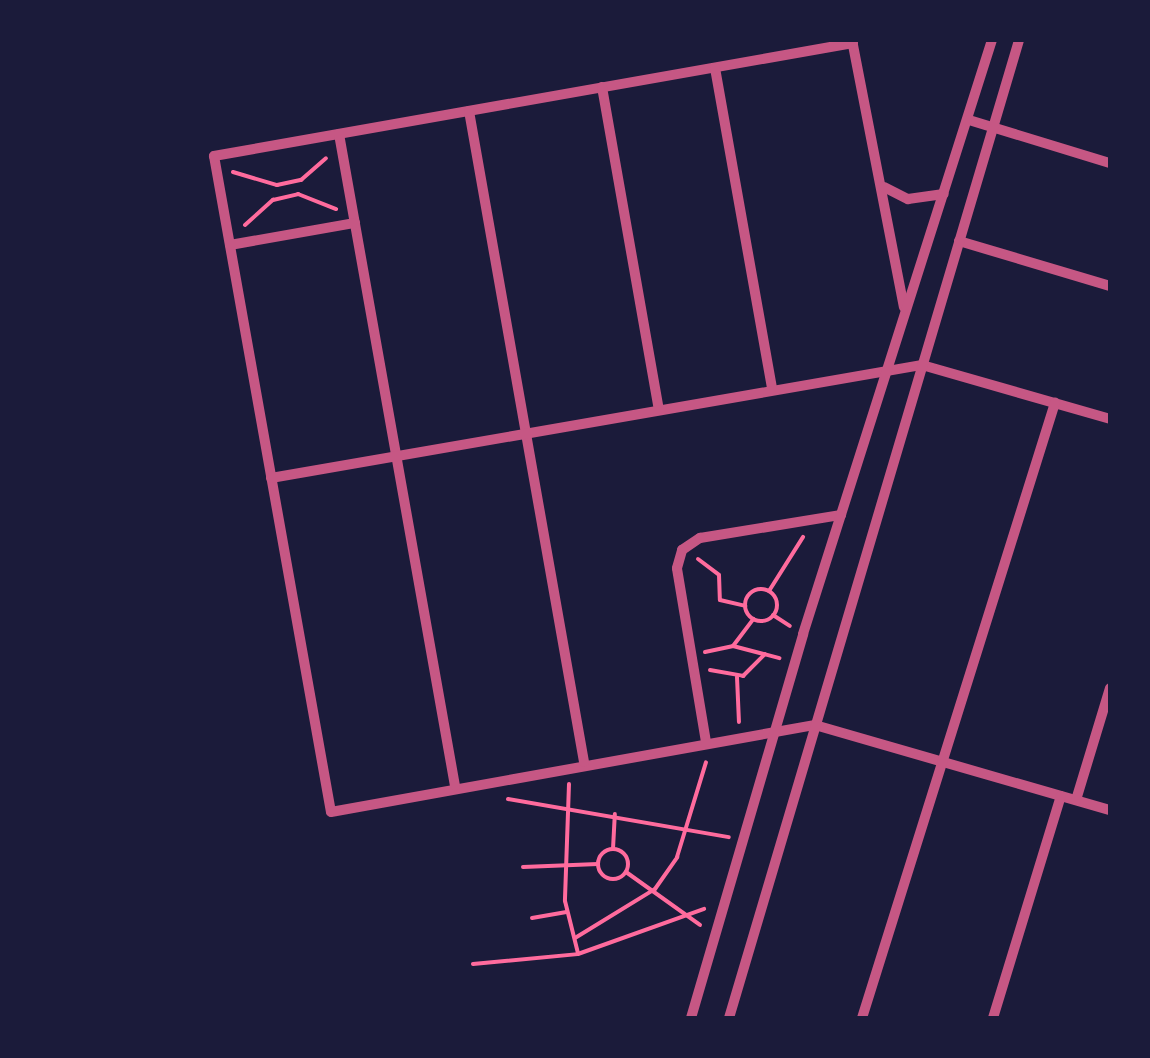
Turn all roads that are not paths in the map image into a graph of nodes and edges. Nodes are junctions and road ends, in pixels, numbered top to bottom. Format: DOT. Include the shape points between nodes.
graph roads {
  1 [pos="992,40"];
  2 [pos="1019,40"];
  3 [pos="853,42"];
  4 [pos="714,68"];
  5 [pos="602,88"];
  6 [pos="468,111"];
  7 [pos="969,120"];
  8 [pos="993,127"];
  9 [pos="339,134"];
  10 [pos="1110,163"];
  11 [pos="884,186"];
  12 [pos="944,194"];
  13 [pos="355,223"];
  14 [pos="959,241"];
  15 [pos="230,245"];
  16 [pos="1110,286"];
  17 [pos="904,313"];
  18 [pos="922,365"];
  19 [pos="888,368"];
  20 [pos="772,389"];
  21 [pos="1055,403"];
  22 [pos="659,409"];
  23 [pos="1110,420"];
  24 [pos="526,432"];
  25 [pos="396,456"];
  26 [pos="272,478"];
  27 [pos="841,515"];
  28 [pos="1110,688"];
  29 [pos="815,726"];
  30 [pos="776,732"];
  31 [pos="706,742"];
  32 [pos="943,759"];
  33 [pos="584,762"];
  34 [pos="455,786"];
  35 [pos="1061,796"];
  36 [pos="1076,800"];
  37 [pos="1110,810"];
  38 [pos="691,1018"];
  39 [pos="729,1018"];
  40 [pos="862,1018"];
  41 [pos="992,1018"];
  1 -- 7 [label="street"];
  2 -- 8 [label="street"];
  3 -- 4 [label="street"];
  3 -- 11 [label="street"];
  4 -- 5 [label="street"];
  4 -- 20 [label="street"];
  5 -- 6 [label="street"];
  5 -- 22 [label="street"];
  6 -- 9 [label="street"];
  6 -- 24 [label="street"];
  7 -- 8 [label="street"];
  7 -- 12 [label="street"];
  8 -- 10 [label="street"];
  8 -- 14 [label="street"];
  9 -- 13 [label="street"];
  9 -- 15 [label="street" via="214,156"];
  11 -- 12 [label="street" via="908,199"];
  11 -- 17 [label="street"];
  12 -- 17 [label="street"];
  13 -- 15 [label="street"];
  13 -- 25 [label="street"];
  14 -- 16 [label="street"];
  14 -- 18 [label="street"];
  15 -- 26 [label="street"];
  17 -- 19 [label="street"];
  18 -- 19 [label="street"];
  18 -- 21 [label="street"];
  18 -- 29 [label="street"];
  19 -- 20 [label="street"];
  19 -- 27 [label="street"];
  20 -- 22 [label="street"];
  21 -- 23 [label="street"];
  21 -- 32 [label="street"];
  22 -- 24 [label="street"];
  24 -- 25 [label="street"];
  24 -- 33 [label="street"];
  25 -- 26 [label="street"];
  25 -- 34 [label="street"];
  26 -- 34 [label="street" via="331,812"];
  27 -- 30 [label="street"];
  27 -- 31 [label="street" via="700,538 684,548 677,568"];
  28 -- 36 [label="street"];
  29 -- 30 [label="street"];
  29 -- 32 [label="street"];
  29 -- 39 [label="street"];
  30 -- 31 [label="street"];
  30 -- 38 [label="street"];
  31 -- 33 [label="street"];
  32 -- 35 [label="street"];
  32 -- 40 [label="street"];
  33 -- 34 [label="street"];
  35 -- 36 [label="street"];
  35 -- 41 [label="street"];
  36 -- 37 [label="street"];
}
